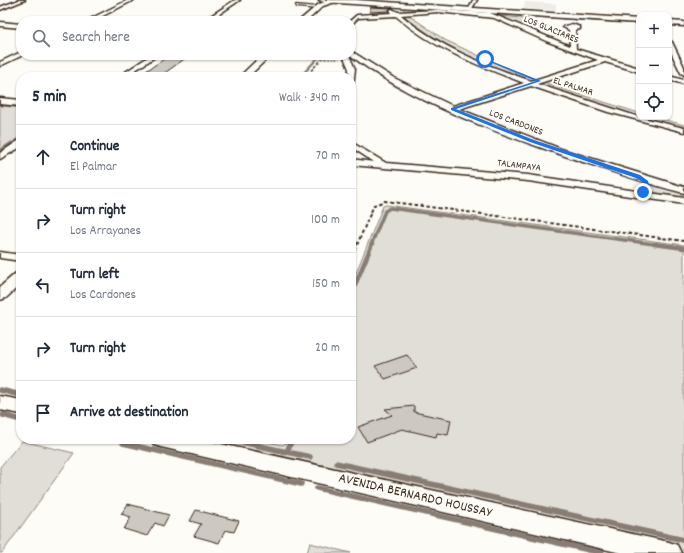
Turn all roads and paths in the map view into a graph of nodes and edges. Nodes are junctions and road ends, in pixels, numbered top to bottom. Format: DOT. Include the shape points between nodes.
graph roads {
  1 [pos="13,0"];
  2 [pos="22,0"];
  3 [pos="132,0"];
  4 [pos="238,0"];
  5 [pos="362,0"];
  6 [pos="338,1"];
  7 [pos="301,3"];
  8 [pos="321,3"];
  9 [pos="387,3"];
  10 [pos="473,6"];
  11 [pos="0,9"];
  12 [pos="400,10"];
  13 [pos="99,16"];
  14 [pos="214,16"];
  15 [pos="308,16"];
  16 [pos="356,18"];
  17 [pos="636,20"];
  18 [pos="672,22"];
  19 [pos="684,23"];
  20 [pos="0,24"];
  21 [pos="16,26"];
  22 [pos="572,29"];
  23 [pos="672,48"];
  24 [pos="573,49"];
  25 [pos="16,56"];
  26 [pos="147,60"];
  27 [pos="262,60"];
  28 [pos="321,60"];
  29 [pos="349,60"];
  30 [pos="356,60"];
  31 [pos="604,60"];
  32 [pos="0,64"];
  33 [pos="373,68"];
  34 [pos="352,69"];
  35 [pos="636,69"];
  36 [pos="129,72"];
  37 [pos="248,72"];
  38 [pos="310,72"];
  39 [pos="352,72"];
  40 [pos="684,73"];
  41 [pos="672,79"];
  42 [pos="539,81"];
  43 [pos="684,82"];
  44 [pos="531,84"];
  45 [pos="0,101"];
  46 [pos="16,103"];
  47 [pos="452,109"];
  48 [pos="636,112"];
  49 [pos="666,120"];
  50 [pos="684,125"];
  51 [pos="684,130"];
  52 [pos="16,146"];
  53 [pos="356,147"];
  54 [pos="0,157"];
  55 [pos="356,162"];
  56 [pos="384,164"];
  57 [pos="638,176"];
  58 [pos="684,190"];
  59 [pos="633,193"];
  60 [pos="684,201"];
  61 [pos="684,240"];
  62 [pos="356,246"];
  63 [pos="0,255"];
  64 [pos="16,257"];
  65 [pos="16,281"];
  66 [pos="0,295"];
  67 [pos="0,403"];
  68 [pos="16,406"];
  69 [pos="184,444"];
  70 [pos="669,553"];
  1 -- 2 [label="street"];
  2 -- 11 [label="street"];
  3 -- 13 [label="street"];
  4 -- 14 [label="street"];
  5 -- 9 [label="main road"];
  6 -- 8 [label="main road"];
  6 -- 9 [label="main road"];
  7 -- 8 [label="lane" via="297,6"];
  8 -- 15 [label="main road"];
  9 -- 12 [label="main road"];
  10 -- 12 [label="main road"];
  10 -- 17 [label="main road"];
  12 -- 16 [label="street, LOS GLACIARES"];
  12 -- 24 [label="street, LOS GLACIARES" via="490,15"];
  12 -- 42 [label="street, EL PALMAR" via="464,49"];
  12 -- 44 [label="street, EL PALMAR" via="420,32 454,51"];
  18 -- 19 [label="main road"];
  20 -- 21 [label="street"];
  22 -- 24 [label="street"];
  23 -- 40 [label="street"];
  24 -- 31 [label="street, LOS GLACIARES"];
  25 -- 32 [label="street"];
  26 -- 36 [label="street"];
  27 -- 37 [label="main road"];
  28 -- 38 [label="path"];
  29 -- 34 [label="street"];
  30 -- 33 [label="street, LOS CARDONES"];
  31 -- 35 [label="street, LOS GLACIARES"];
  31 -- 42 [label="street"];
  33 -- 34 [label="street"];
  33 -- 47 [label="street, LOS CARDONES"];
  34 -- 39 [label="street"];
  41 -- 43 [label="street"];
  42 -- 44 [label="street"];
  42 -- 48 [label="street, EL PALMAR"];
  44 -- 47 [label="street"];
  44 -- 51 [label="street, EL PALMAR" via="596,106"];
  45 -- 46 [label="street"];
  47 -- 57 [label="street, LOS CARDONES" via="532,141"];
  49 -- 50 [label="street"];
  52 -- 54 [label="street"];
  53 -- 56 [label="street"];
  55 -- 56 [label="street, TALAMPAYA"];
  56 -- 59 [label="street, TALAMPAYA" via="528,178"];
  57 -- 58 [label="street, LOS CARDONES"];
  57 -- 59 [label="street" via="648,187 643,192"];
  59 -- 60 [label="street, TALAMPAYA"];
  61 -- 62 [label="path" via="385,201 374,205"];
  63 -- 64 [label="street"];
  65 -- 66 [label="main road"];
  67 -- 68 [label="main road"];
  69 -- 70 [label="main road, AVENIDA BERNARDO HOUSSAY"];
}
